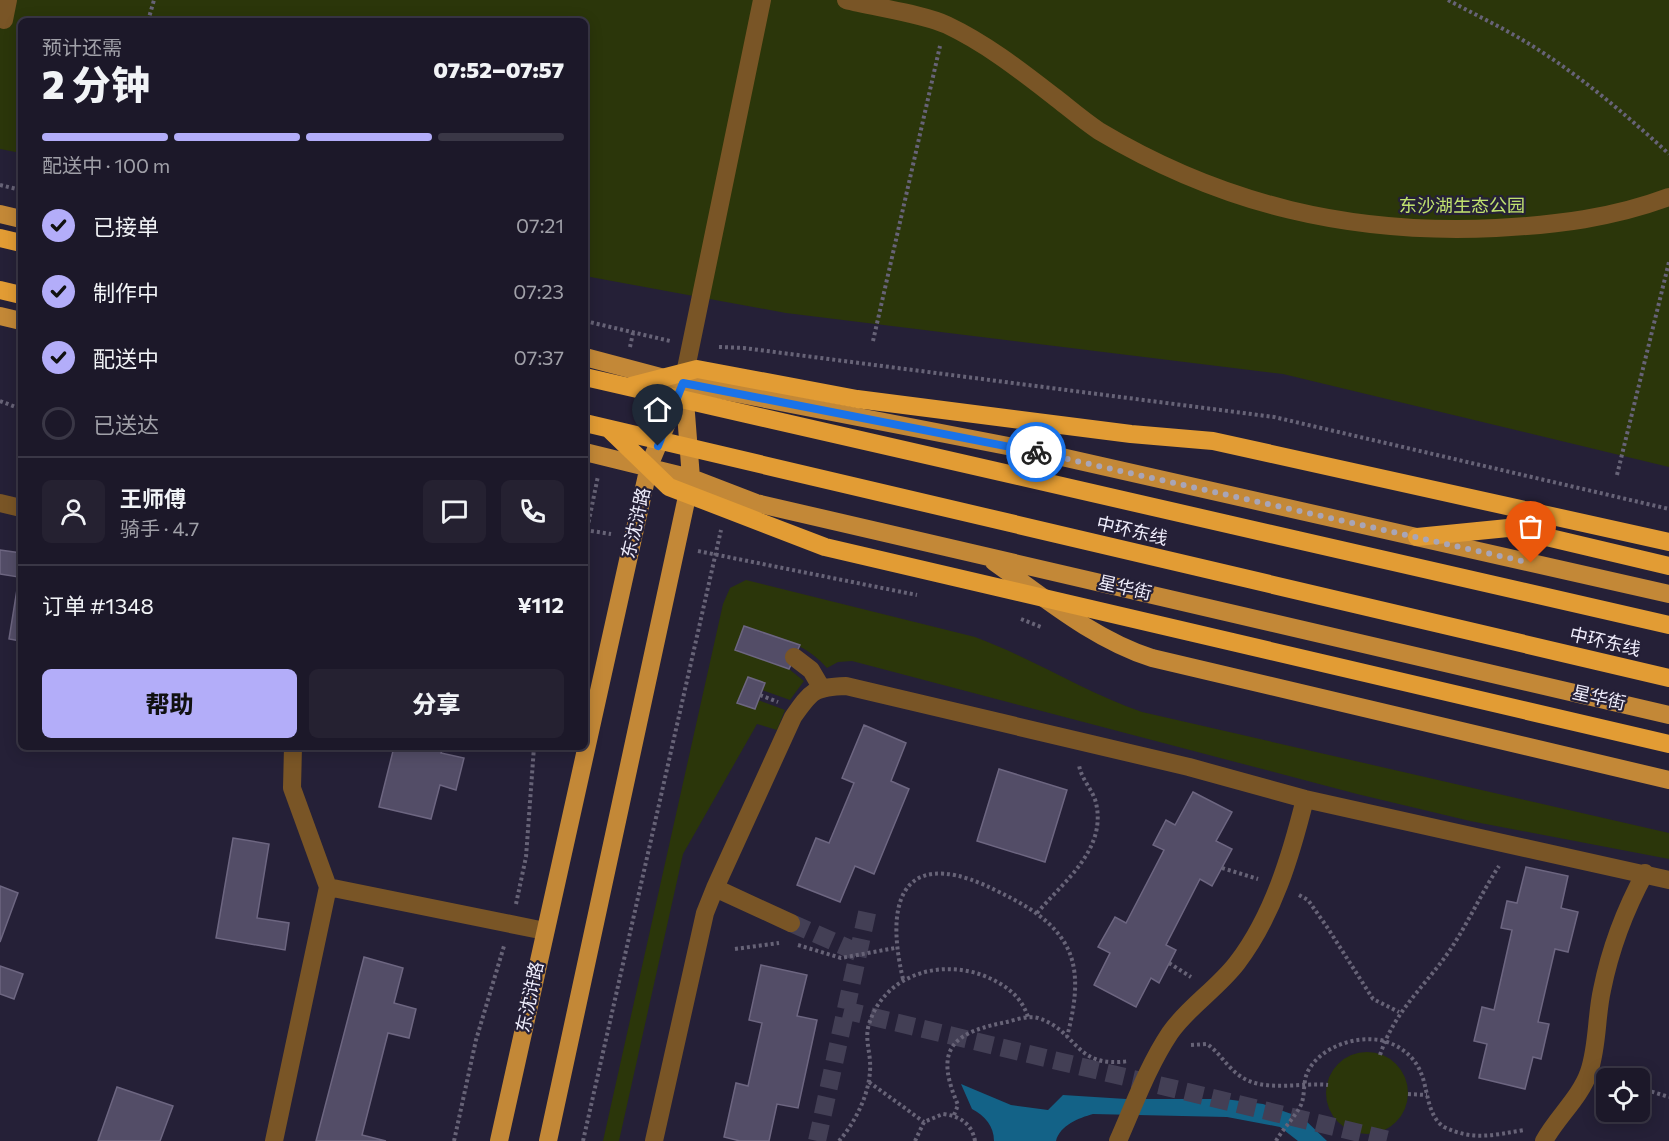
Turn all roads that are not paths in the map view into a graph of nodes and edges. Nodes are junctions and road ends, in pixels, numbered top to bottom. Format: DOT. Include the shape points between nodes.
graph roads {
  1 [pos="8,0"];
  2 [pos="762,0"];
  3 [pos="846,0"];
  4 [pos="0,18"];
  5 [pos="1669,197"];
  6 [pos="0,214"];
  7 [pos="18,218"];
  8 [pos="0,238"];
  9 [pos="18,242"];
  10 [pos="0,290"];
  11 [pos="18,294"];
  12 [pos="0,316"];
  13 [pos="18,320"];
  14 [pos="588,358"];
  15 [pos="588,378"];
  16 [pos="683,383"];
  17 [pos="626,387"];
  18 [pos="588,424"];
  19 [pos="609,429"];
  20 [pos="588,453"];
  21 [pos="649,466"];
  22 [pos="691,478"];
  23 [pos="0,503"];
  24 [pos="18,507"];
  25 [pos="1417,537"];
  26 [pos="1669,542"];
  27 [pos="986,556"];
  28 [pos="1669,566"];
  29 [pos="1669,594"];
  30 [pos="1669,625"];
  31 [pos="794,657"];
  32 [pos="1669,678"];
  33 [pos="821,687"];
  34 [pos="1669,715"];
  35 [pos="588,739"];
  36 [pos="1669,744"];
  37 [pos="293,750"];
  38 [pos="585,750"];
  39 [pos="1669,780"];
  40 [pos="1305,799"];
  41 [pos="1645,873"];
  42 [pos="1669,880"];
  43 [pos="328,887"];
  44 [pos="715,888"];
  45 [pos="790,923"];
  46 [pos="545,931"];
  47 [pos="1547,1136"];
  48 [pos="274,1141"];
  49 [pos="499,1141"];
  50 [pos="548,1141"];
  51 [pos="654,1141"];
  52 [pos="1118,1141"];
  1 -- 4 [label="street" via="4,20"];
  2 -- 16 [label="street"];
  3 -- 5 [label="street" via="945,24 1003,57 1096,129 1159,164 1270,207 1333,221 1399,229 1477,229 1584,221"];
  6 -- 7 [label="main road"];
  8 -- 9 [label="highway"];
  10 -- 11 [label="highway"];
  12 -- 13 [label="main road"];
  14 -- 16 [label="main road"];
  15 -- 17 [label="highway, 中环东线"];
  16 -- 21 [label="main road, 东沈浒路"];
  16 -- 22 [label="main road"];
  16 -- 25 [label="main road" via="1044,453"];
  17 -- 26 [label="highway" via="697,369 857,399 1213,441"];
  17 -- 30 [label="highway, 中环东线"];
  18 -- 19 [label="highway, 中环东线"];
  19 -- 32 [label="highway, 中环东线"];
  19 -- 36 [label="highway" via="669,487 825,547"];
  20 -- 21 [label="main road, 星华街"];
  21 -- 22 [label="main road, 星华街"];
  21 -- 35 [label="main road, 东沈浒路"];
  22 -- 27 [label="main road, 星华街" via="756,503"];
  22 -- 50 [label="main road"];
  23 -- 24 [label="street"];
  25 -- 28 [label="highway" via="1508,528"];
  25 -- 29 [label="main road"];
  27 -- 34 [label="main road, 星华街"];
  27 -- 39 [label="main road" via="1122,649"];
  31 -- 33 [label="street" via="811,670"];
  33 -- 40 [label="street" via="846,686 1189,767"];
  33 -- 44 [label="street" via="806,698 793,717"];
  37 -- 43 [label="street" via="292,788"];
  38 -- 46 [label="main road, 东沈浒路"];
  40 -- 41 [label="street"];
  40 -- 52 [label="street" via="1279,885 1256,934 1236,964 1172,1031"];
  41 -- 42 [label="street"];
  41 -- 47 [label="street" via="1626,913 1601,991 1598,1037 1589,1073"];
  43 -- 46 [label="street"];
  43 -- 48 [label="street"];
  44 -- 45 [label="street"];
  44 -- 51 [label="street" via="705,913"];
  46 -- 49 [label="main road, 东沈浒路"];
}
